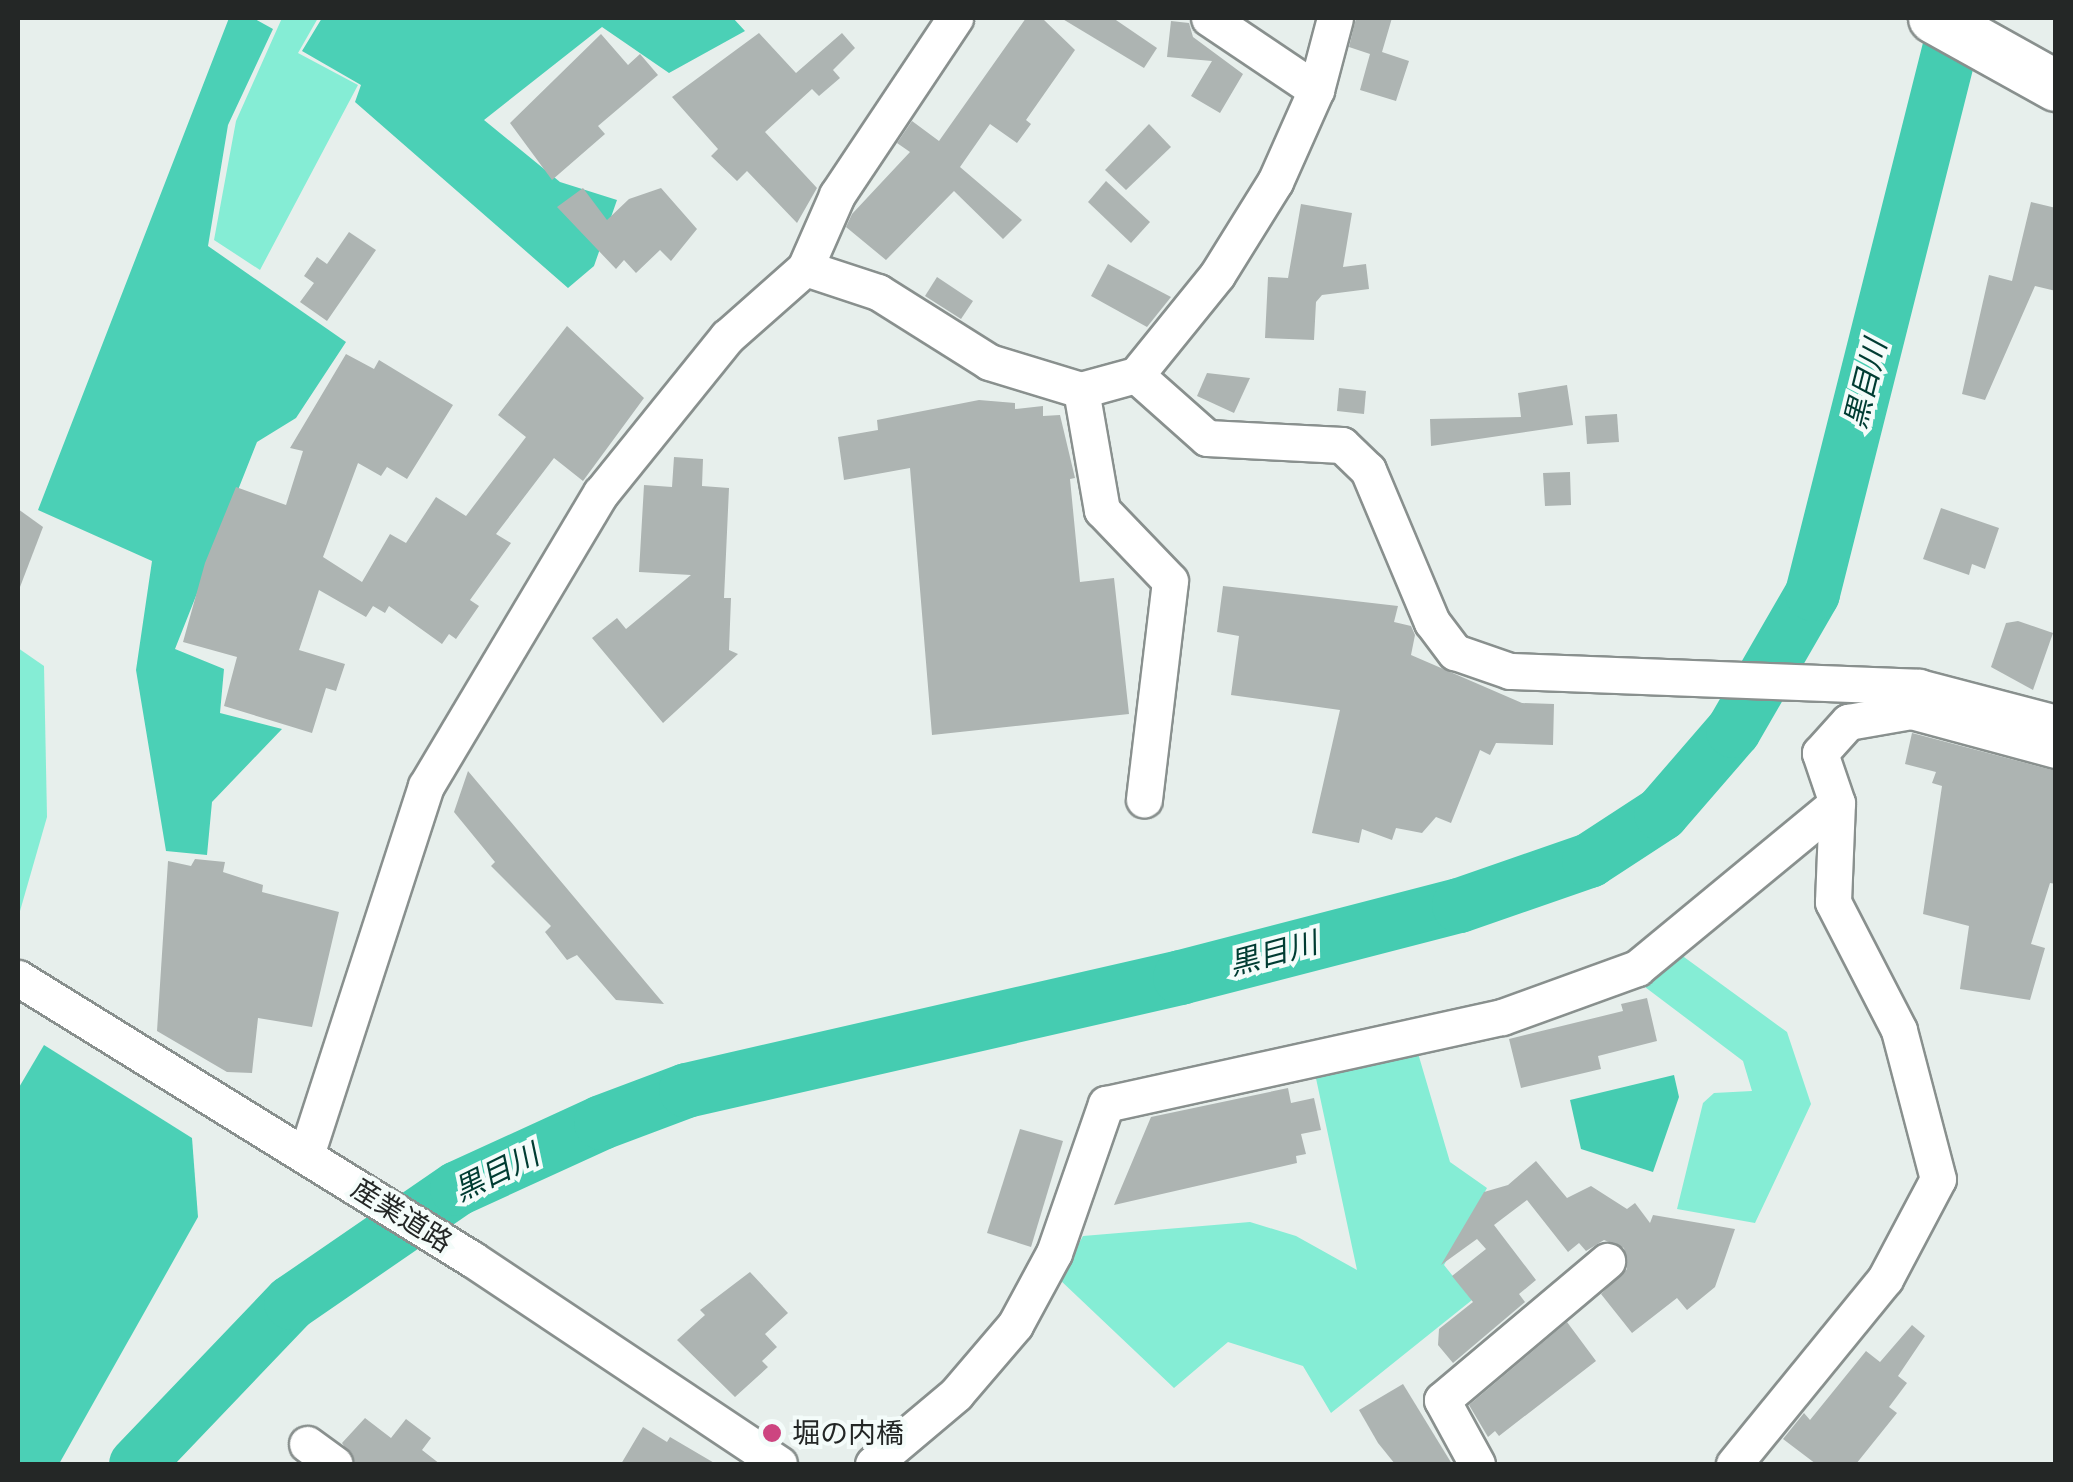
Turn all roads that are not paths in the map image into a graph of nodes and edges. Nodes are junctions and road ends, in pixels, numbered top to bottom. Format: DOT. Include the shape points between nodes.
graph roads {
  1 [pos="955,18"];
  2 [pos="1209,18"];
  3 [pos="1336,18"];
  4 [pos="1934,18"];
  5 [pos="2044,79"];
  6 [pos="1316,90"];
  7 [pos="806,268"];
  8 [pos="1136,375"];
  9 [pos="1081,390"];
  10 [pos="2056,723"];
  11 [pos="2056,750"];
  12 [pos="1144,799"];
  13 [pos="1837,803"];
  14 [pos="18,978"];
  15 [pos="316,1161"];
  16 [pos="1607,1261"];
  17 [pos="779,1464"];
  18 [pos="873,1464"];
  19 [pos="1478,1464"];
  20 [pos="1734,1464"];
  1 -- 7 [label="street" via="838,195"];
  2 -- 6 [label="street"];
  3 -- 6 [label="street"];
  4 -- 5 [label="highway"];
  6 -- 8 [label="street" via="1275,182 1237,244"];
  7 -- 9 [label="street" via="878,292 990,362"];
  7 -- 15 [label="street" via="727,337 601,493 426,786"];
  8 -- 9 [label="street"];
  8 -- 10 [label="street" via="1207,438 1342,445 1368,470 1432,622 1455,652 1510,671 1919,687"];
  9 -- 12 [label="street" via="1102,510 1170,581"];
  11 -- 13 [label="street" via="1947,718 1869,715 1848,722 1820,753"];
  13 -- 18 [label="street" via="1637,968 1502,1017 1106,1104 1054,1253 1015,1325 956,1394"];
  13 -- 20 [label="street" via="1833,902 1899,1030 1938,1179 1885,1278"];
  14 -- 15 [label="street, 産業道路"];
  15 -- 17 [label="street, 産業道路"];
  16 -- 19 [label="street" via="1442,1400"];
}
